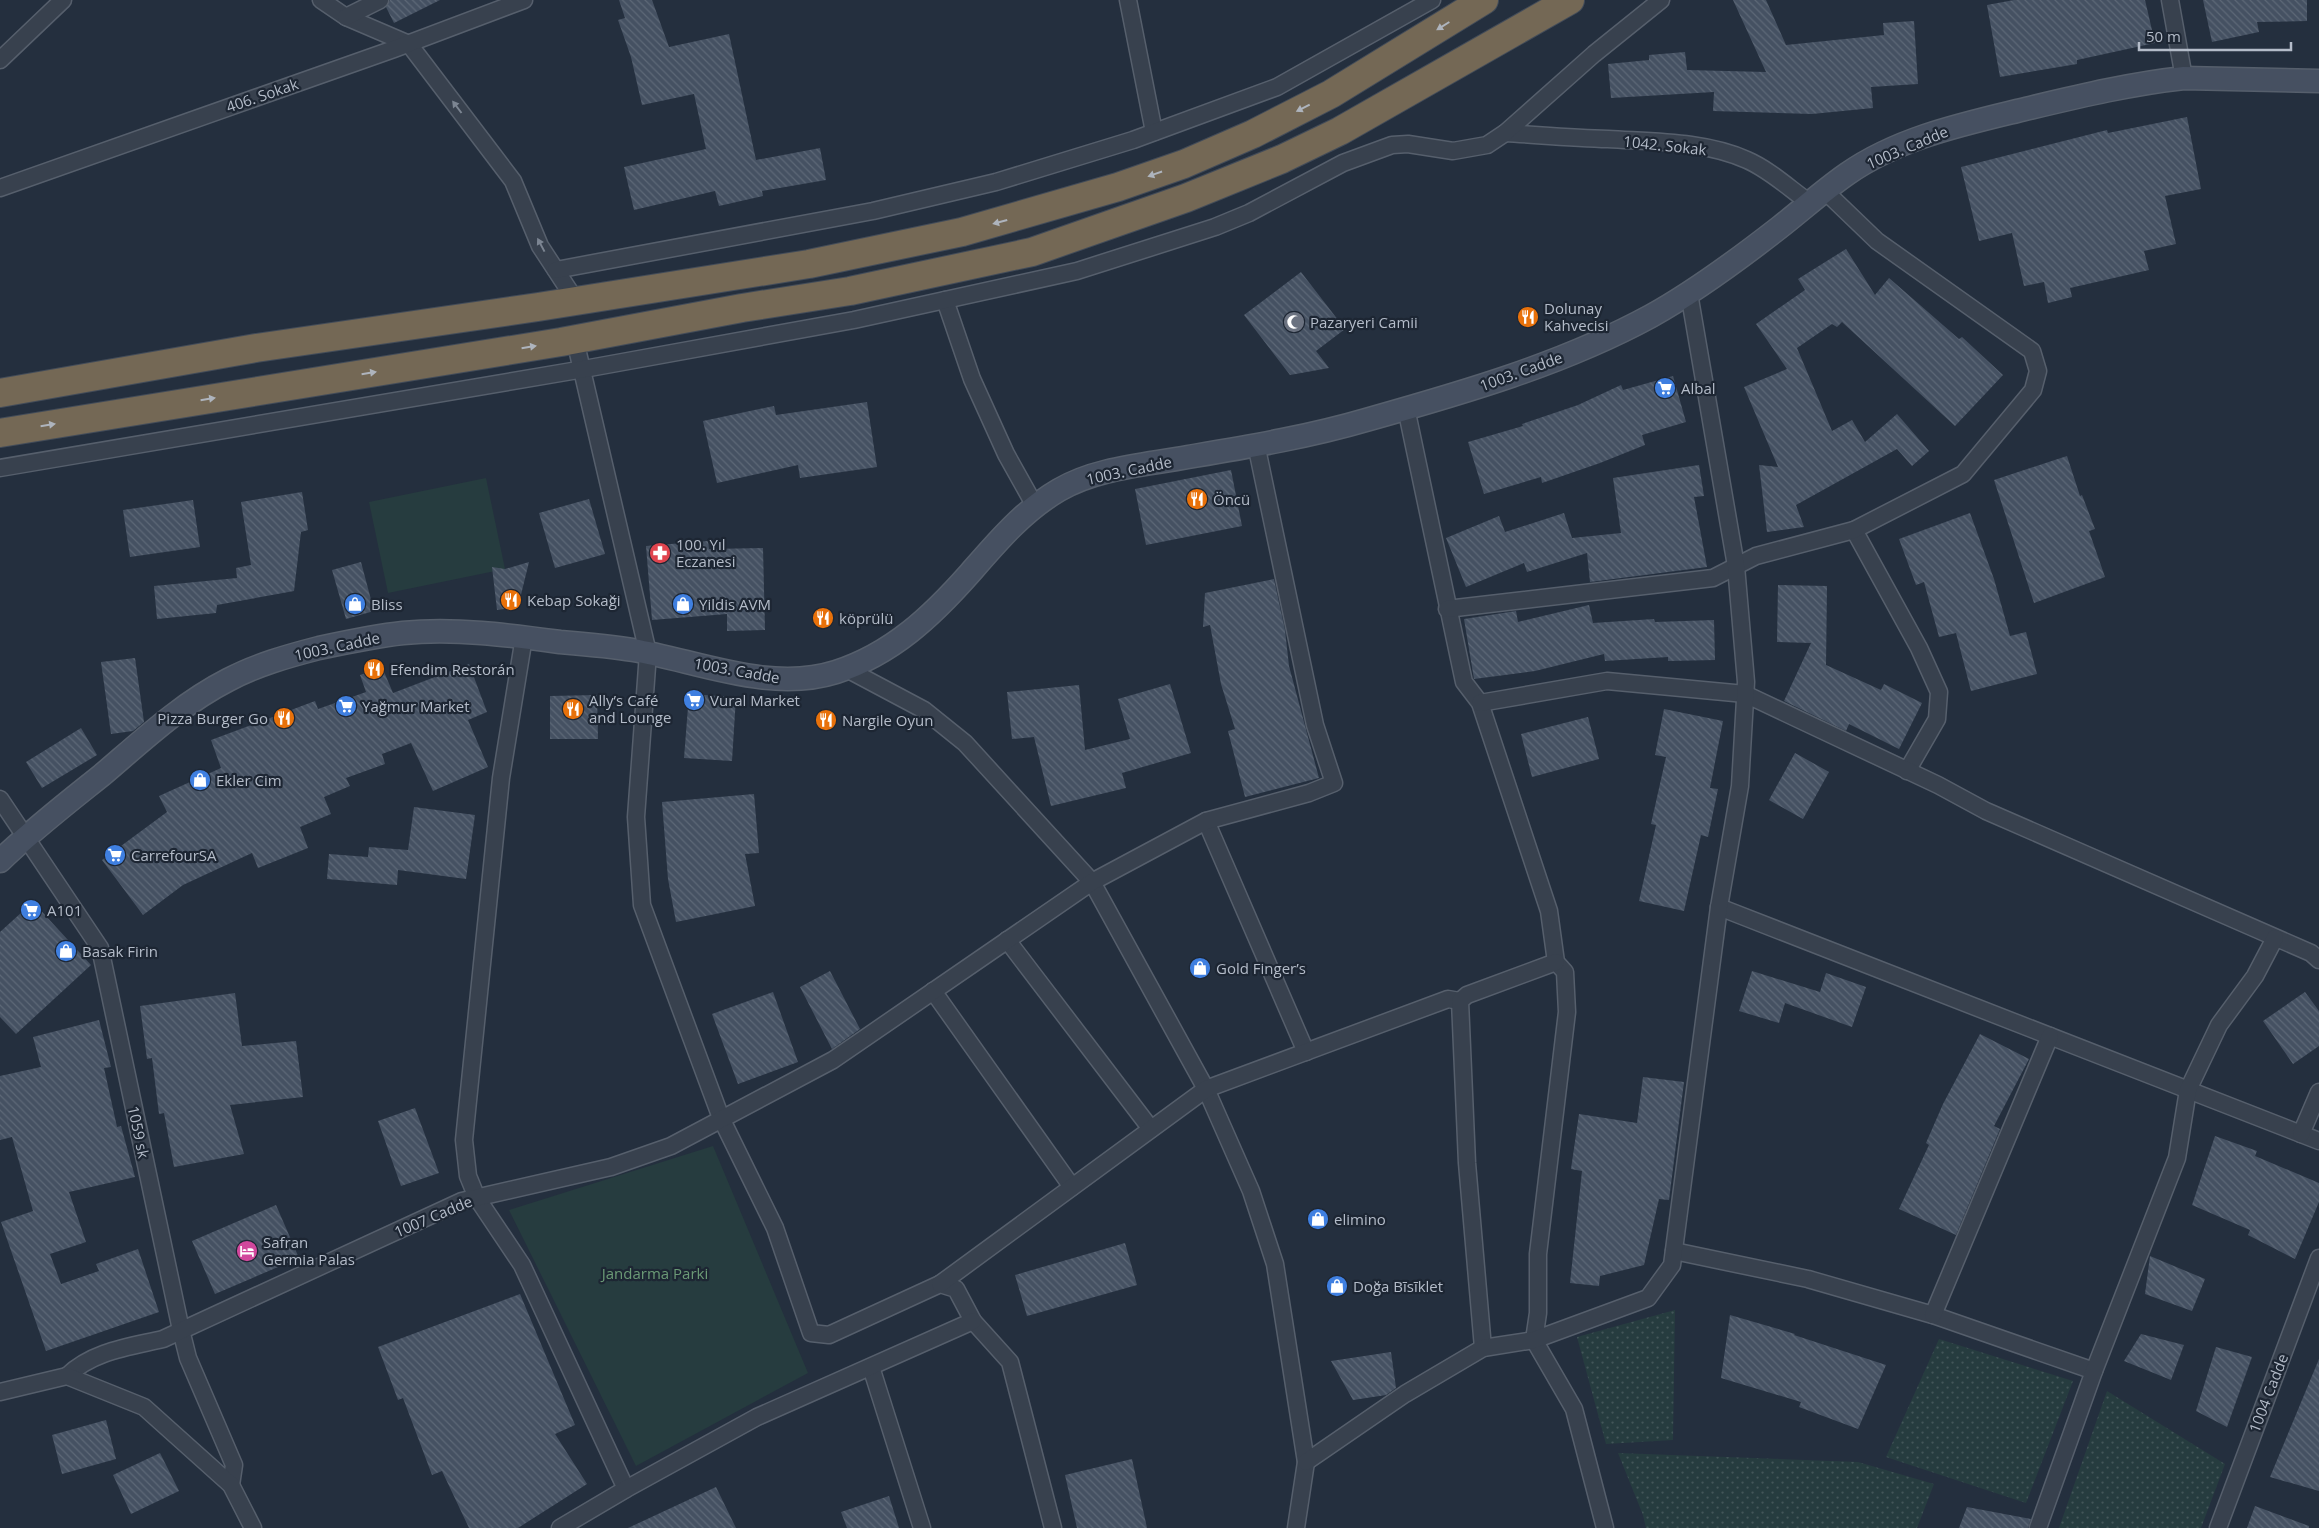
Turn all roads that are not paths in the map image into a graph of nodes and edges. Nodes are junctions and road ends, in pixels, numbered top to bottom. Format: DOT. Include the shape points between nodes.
graph roads {
  1 [pos="64,0"];
  2 [pos="321,0"];
  3 [pos="380,0"];
  4 [pos="524,0"];
  5 [pos="1128,0"];
  6 [pos="1432,0"];
  7 [pos="1484,0"];
  8 [pos="1570,0"];
  9 [pos="1661,0"];
  10 [pos="2170,0"];
  11 [pos="346,17"];
  12 [pos="409,44"];
  13 [pos="0,60"];
  14 [pos="2184,78"];
  15 [pos="2319,81"];
  16 [pos="1154,132"];
  17 [pos="1505,133"];
  18 [pos="0,188"];
  19 [pos="1818,197"];
  20 [pos="556,270"];
  21 [pos="1689,293"];
  22 [pos="945,300"];
  23 [pos="576,301"];
  24 [pos="575,340"];
  25 [pos="584,369"];
  26 [pos="0,393"];
  27 [pos="1406,408"];
  28 [pos="0,433"];
  29 [pos="1256,444"];
  30 [pos="0,468"];
  31 [pos="1035,506"];
  32 [pos="1854,530"];
  33 [pos="1736,566"];
  34 [pos="1447,609"];
  35 [pos="524,637"];
  36 [pos="648,653"];
  37 [pos="845,668"];
  38 [pos="1745,694"];
  39 [pos="1480,703"];
  40 [pos="1907,771"];
  41 [pos="0,799"];
  42 [pos="1206,821"];
  43 [pos="24,837"];
  44 [pos="0,861"];
  45 [pos="1092,882"];
  46 [pos="1719,907"];
  47 [pos="2275,938"];
  48 [pos="1007,940"];
  49 [pos="2319,960"];
  50 [pos="1556,962"];
  51 [pos="933,991"];
  52 [pos="1460,1001"];
  53 [pos="2050,1036"];
  54 [pos="1306,1052"];
  55 [pos="1206,1089"];
  56 [pos="2188,1090"];
  57 [pos="2319,1092"];
  58 [pos="721,1118"];
  59 [pos="1151,1129"];
  60 [pos="2301,1134"];
  61 [pos="2319,1140"];
  62 [pos="1072,1187"];
  63 [pos="477,1198"];
  64 [pos="1674,1251"];
  65 [pos="2319,1258"];
  66 [pos="940,1284"];
  67 [pos="1933,1315"];
  68 [pos="973,1321"];
  69 [pos="181,1330"];
  70 [pos="1534,1340"];
  71 [pos="1483,1348"];
  72 [pos="871,1367"];
  73 [pos="2094,1371"];
  74 [pos="67,1376"];
  75 [pos="0,1392"];
  76 [pos="1306,1462"];
  77 [pos="231,1485"];
  78 [pos="626,1489"];
  79 [pos="253,1528"];
  80 [pos="560,1528"];
  81 [pos="922,1528"];
  82 [pos="1053,1528"];
  83 [pos="1296,1528"];
  84 [pos="1605,1528"];
  85 [pos="2038,1528"];
  86 [pos="2218,1528"];
  1 -- 13 [label="street"];
  2 -- 11 [label="street"];
  3 -- 11 [label="street"];
  4 -- 12 [label="street, 406. Sokak"];
  5 -- 16 [label="street"];
  6 -- 16 [label="street" via="1277,87"];
  7 -- 23 [label="highway, one-way" via="1331,94 1253,134 1184,164 1118,187 962,232 885,249"];
  8 -- 24 [label="highway" via="1340,131 1241,177 1087,234 1032,252 923,277"];
  9 -- 17 [label="street"];
  10 -- 14 [label="street"];
  11 -- 12 [label="street"];
  12 -- 18 [label="street, 406. Sokak"];
  20 -- 12 [label="street, one-way" via="540,246 513,180"];
  14 -- 15 [label="main road, 1003. Cadde"];
  14 -- 19 [label="main road, 1003. Cadde" via="2046,104 1932,134 1886,152 1850,172"];
  16 -- 20 [label="street" via="996,182 873,211"];
  17 -- 19 [label="street, 1042. Sokak" via="1700,147 1748,160"];
  17 -- 22 [label="street" via="1486,145 1453,151 1408,144 1392,145 1343,163 1249,213 1215,227 1077,271"];
  19 -- 21 [label="main road, 1003. Cadde"];
  19 -- 32 [label="street, 1042. Sokak" via="2032,351 2038,371 2033,390 1964,474"];
  20 -- 23 [label="street"];
  21 -- 27 [label="main road, 1003. Cadde" via="1656,314 1571,353"];
  21 -- 33 [label="street"];
  22 -- 25 [label="street" via="854,320"];
  22 -- 31 [label="street" via="972,379 1006,454"];
  23 -- 26 [label="highway" via="256,348"];
  24 -- 25 [label="street"];
  28 -- 24 [label="highway, one-way"];
  25 -- 30 [label="street"];
  25 -- 36 [label="street"];
  27 -- 29 [label="main road, 1003. Cadde" via="1360,422"];
  27 -- 34 [label="street"];
  29 -- 31 [label="main road, 1003. Cadde" via="1086,478 1062,488"];
  29 -- 42 [label="street, 1007 Cadde" via="1316,725 1334,783"];
  31 -- 37 [label="main road, 1003. Cadde" via="926,620 898,643"];
  32 -- 33 [label="street, 1042. Sokak" via="1756,556"];
  32 -- 40 [label="street" via="1919,648 1939,692 1936,719"];
  33 -- 34 [label="street, 1042. Sokak" via="1713,578"];
  33 -- 38 [label="street"];
  34 -- 39 [label="street" via="1464,682"];
  35 -- 36 [label="main road, 1003. Cadde"];
  35 -- 43 [label="main road, 1003. Cadde" via="492,633 406,632 357,639 259,666 225,681 181,709"];
  35 -- 63 [label="street" via="501,778 464,1140 468,1176"];
  36 -- 37 [label="main road, 1003. Cadde" via="751,675 796,679 830,674"];
  36 -- 58 [label="street" via="636,817 642,905"];
  37 -- 45 [label="street" via="924,710 965,743"];
  38 -- 39 [label="street" via="1607,681"];
  38 -- 40 [label="street"];
  38 -- 46 [label="street" via="1740,786"];
  39 -- 50 [label="street" via="1549,911"];
  40 -- 47 [label="street" via="1986,810"];
  41 -- 43 [label="street, 1059 sk"];
  42 -- 45 [label="street, 1007 Cadde"];
  42 -- 54 [label="street"];
  43 -- 44 [label="main road, 1003. Cadde"];
  43 -- 69 [label="street, 1059 sk" via="100,948"];
  45 -- 48 [label="street, 1007 Cadde"];
  45 -- 55 [label="street"];
  46 -- 53 [label="street"];
  46 -- 64 [label="street"];
  47 -- 49 [label="street" via="2311,953"];
  47 -- 56 [label="street" via="2255,976 2218,1025"];
  48 -- 51 [label="street, 1007 Cadde"];
  48 -- 59 [label="street"];
  50 -- 52 [label="street" via="1467,995"];
  50 -- 70 [label="street" via="1565,972 1567,1012 1538,1254 1538,1313"];
  51 -- 58 [label="street, 1007 Cadde" via="833,1060"];
  51 -- 62 [label="street"];
  52 -- 54 [label="street" via="1448,999"];
  52 -- 71 [label="street" via="1466,1163"];
  53 -- 56 [label="street"];
  53 -- 67 [label="street"];
  54 -- 55 [label="street"];
  55 -- 59 [label="street"];
  55 -- 76 [label="street" via="1251,1191 1275,1264"];
  56 -- 60 [label="street"];
  56 -- 73 [label="street" via="2177,1158"];
  57 -- 60 [label="street"];
  58 -- 63 [label="street, 1007 Cadde" via="671,1146 611,1167"];
  58 -- 66 [label="street" via="775,1228 811,1333 829,1335"];
  59 -- 62 [label="street"];
  60 -- 61 [label="street"];
  62 -- 66 [label="street"];
  63 -- 69 [label="street, 1007 Cadde" via="462,1201"];
  63 -- 78 [label="street" via="522,1266"];
  64 -- 67 [label="street" via="1808,1279"];
  64 -- 70 [label="street" via="1672,1265 1648,1298"];
  65 -- 86 [label="street, 1004 Cadde"];
  66 -- 68 [label="street" via="956,1289"];
  67 -- 73 [label="street"];
  68 -- 72 [label="street"];
  68 -- 82 [label="street" via="1010,1362"];
  69 -- 74 [label="street, 1007 Cadde" via="163,1339 112,1350 78,1366"];
  69 -- 77 [label="street, 1059 sk" via="188,1358 234,1465"];
  70 -- 71 [label="street"];
  70 -- 84 [label="street" via="1574,1409"];
  71 -- 76 [label="street" via="1405,1394"];
  72 -- 78 [label="street" via="757,1417"];
  72 -- 81 [label="street"];
  73 -- 85 [label="street"];
  74 -- 75 [label="street"];
  74 -- 77 [label="street" via="144,1407"];
  76 -- 83 [label="street"];
  77 -- 79 [label="street"];
  78 -- 80 [label="street"];
}
